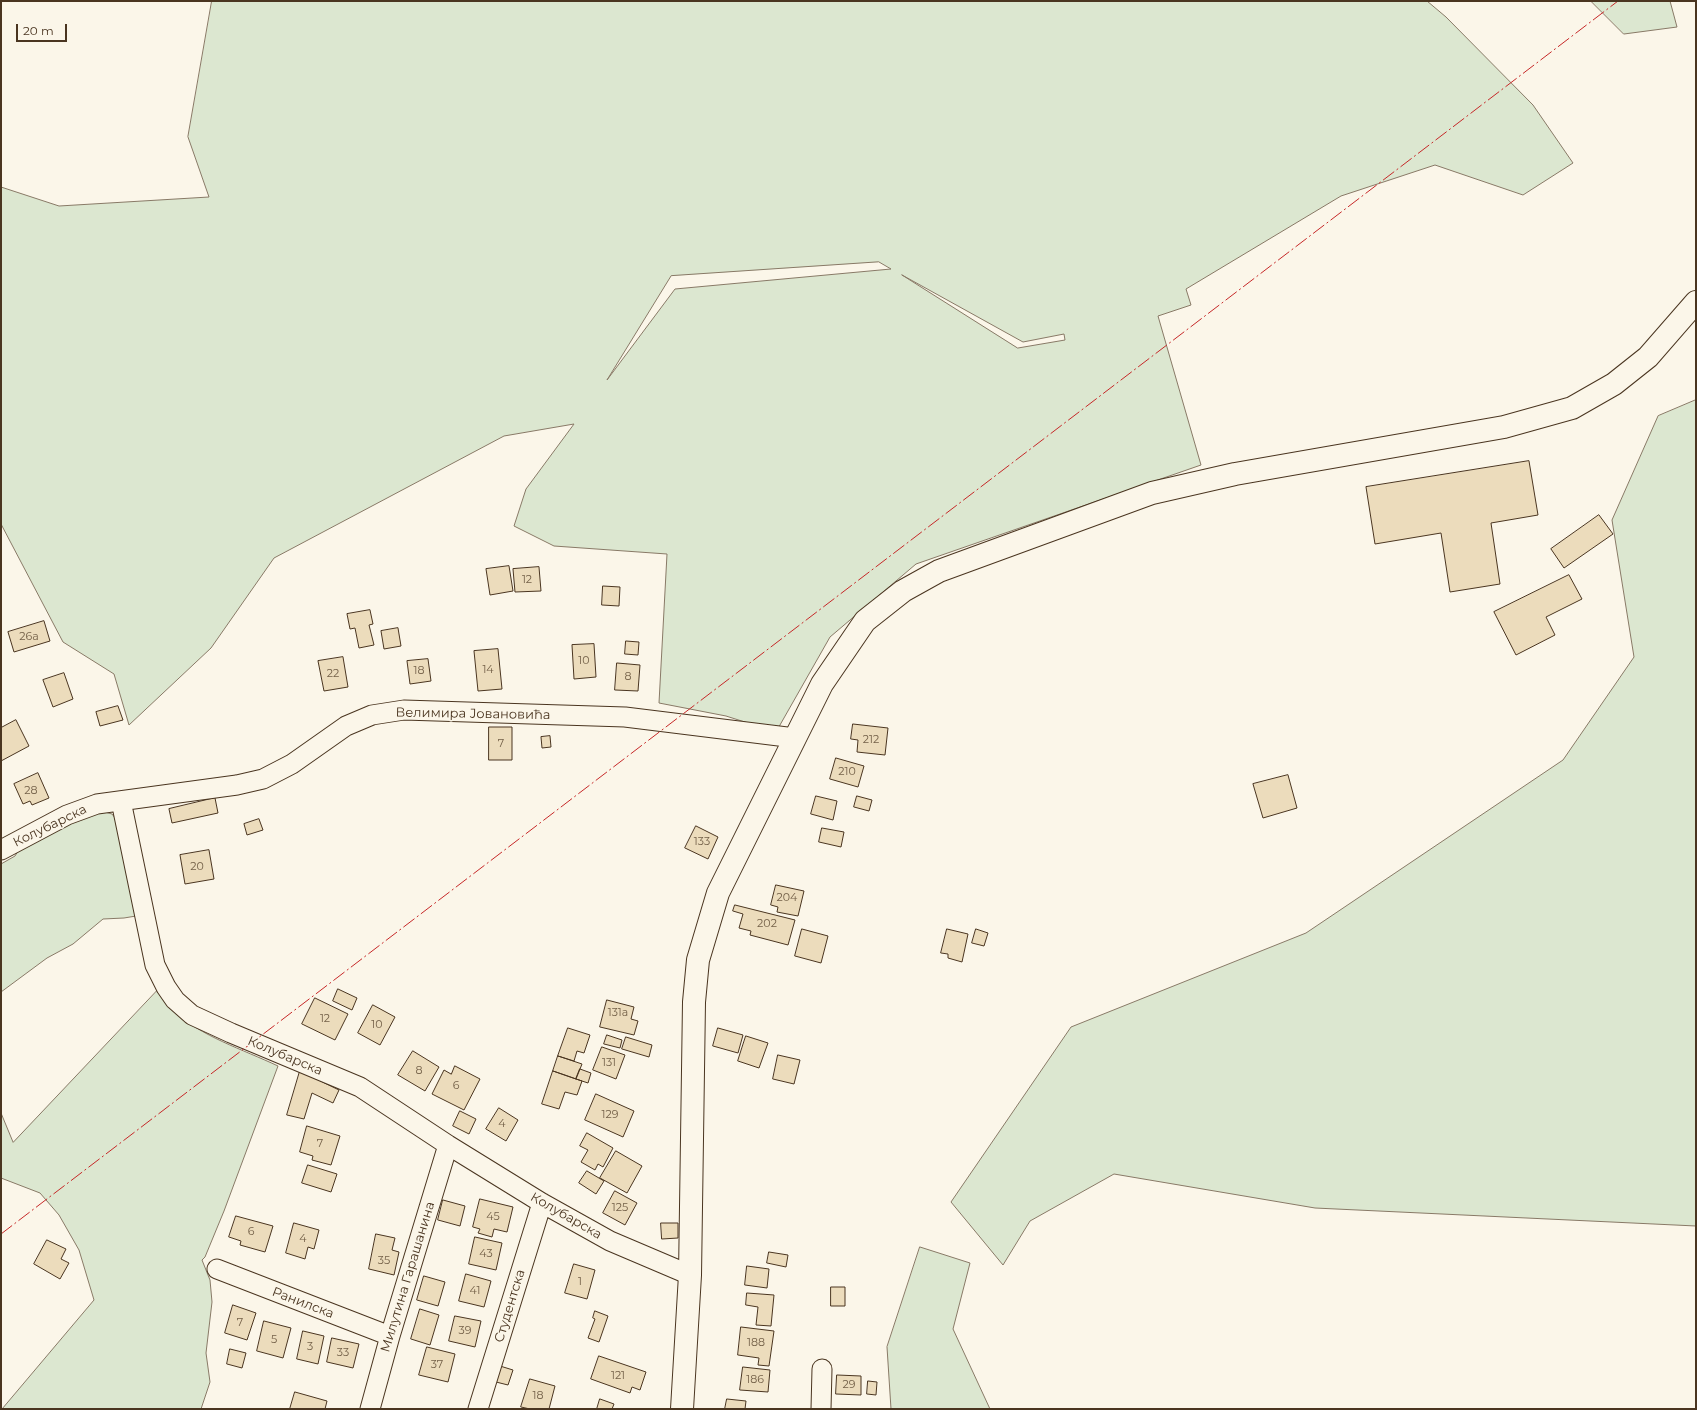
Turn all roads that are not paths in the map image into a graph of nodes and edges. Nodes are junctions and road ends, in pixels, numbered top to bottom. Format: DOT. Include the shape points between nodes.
graph roads {
  1 [pos="1696,302"];
  2 [pos="795,738"];
  3 [pos="121,801"];
  4 [pos="1,850"];
  5 [pos="448,1145"];
  6 [pos="542,1203"];
  7 [pos="217,1269"];
  8 [pos="690,1275"];
  9 [pos="390,1336"];
  10 [pos="822,1369"];
  11 [pos="370,1409"];
  12 [pos="478,1409"];
  13 [pos="682,1409"];
  14 [pos="820,1409"];
  1 -- 2 [label="main road" via="1648,357 1614,384 1572,408 1504,426 1235,474 1178,487 1152,494 939,571 904,591 865,621 822,684"];
  2 -- 3 [label="street, Велимира Јовановића" via="625,717 404,710 372,715 346,726 292,764 263,779"];
  2 -- 8 [label="main road" via="718,893 698,960 694,1002"];
  3 -- 4 [label="street, Колубарска" via="97,804 67,815"];
  3 -- 5 [label="street, Колубарска" via="155,965 175,1000 192,1015 360,1087"];
  5 -- 6 [label="street, Колубарска"];
  5 -- 9 [label="street, Милутина Гарашанина"];
  6 -- 8 [label="street, Колубарска" via="610,1241"];
  6 -- 12 [label="street, Студентска"];
  7 -- 9 [label="street, Ранилска"];
  8 -- 13 [label="main road"];
  9 -- 11 [label="street, Милутина Гарашанина"];
  10 -- 14 [label="street"];
}
